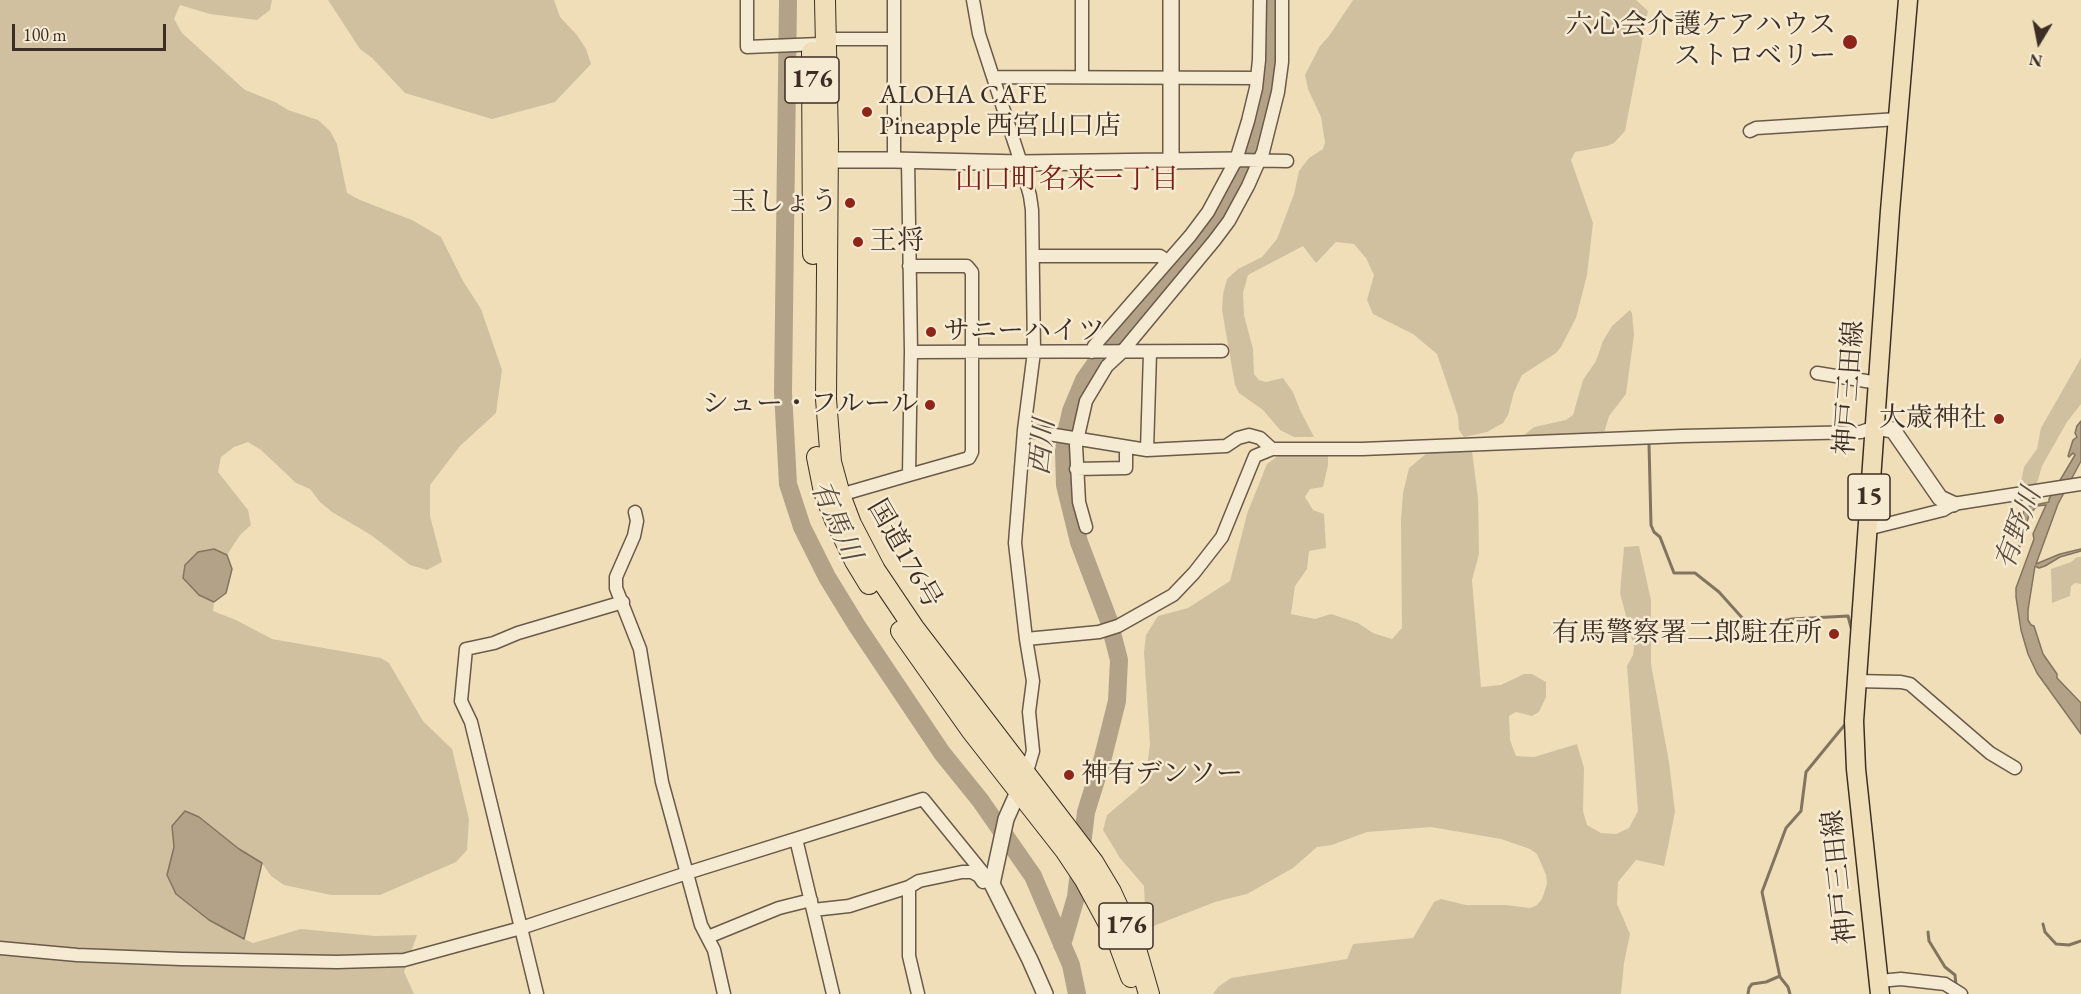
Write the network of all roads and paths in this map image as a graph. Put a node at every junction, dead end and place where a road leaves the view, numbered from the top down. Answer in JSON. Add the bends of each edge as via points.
{"nodes":[{"id":1,"x":747,"y":0,"type":"edge"},
{"id":2,"x":812,"y":0,"type":"edge"},
{"id":3,"x":825,"y":0,"type":"edge"},
{"id":4,"x":894,"y":0,"type":"edge"},
{"id":5,"x":974,"y":0,"type":"edge"},
{"id":6,"x":1082,"y":0,"type":"edge"},
{"id":7,"x":1171,"y":0,"type":"edge"},
{"id":8,"x":1260,"y":0,"type":"edge"},
{"id":9,"x":1282,"y":0,"type":"edge"},
{"id":10,"x":1908,"y":0,"type":"edge"},
{"id":11,"x":894,"y":39,"type":"junction"},
{"id":12,"x":816,"y":43,"type":"junction"},
{"id":13,"x":993,"y":77,"type":"junction"},
{"id":14,"x":1082,"y":77,"type":"junction"},
{"id":15,"x":1171,"y":77,"type":"junction"},
{"id":16,"x":1257,"y":78,"type":"junction"},
{"id":17,"x":1898,"y":119,"type":"junction"},
{"id":18,"x":1750,"y":131,"type":"dead end"},
{"id":19,"x":820,"y":160,"type":"junction"},
{"id":20,"x":901,"y":160,"type":"junction"},
{"id":21,"x":1236,"y":160,"type":"junction"},
{"id":22,"x":1260,"y":160,"type":"junction"},
{"id":23,"x":1287,"y":161,"type":"dead end"},
{"id":24,"x":1171,"y":162,"type":"junction"},
{"id":25,"x":1021,"y":163,"type":"junction"},
{"id":26,"x":1033,"y":256,"type":"junction"},
{"id":27,"x":1167,"y":261,"type":"junction"},
{"id":28,"x":909,"y":266,"type":"junction"},
{"id":29,"x":1222,"y":351,"type":"dead end"},
{"id":30,"x":910,"y":352,"type":"junction"},
{"id":31,"x":971,"y":352,"type":"junction"},
{"id":32,"x":1035,"y":352,"type":"junction"},
{"id":33,"x":1092,"y":352,"type":"junction"},
{"id":34,"x":1121,"y":353,"type":"junction"},
{"id":35,"x":1150,"y":353,"type":"junction"},
{"id":36,"x":1817,"y":373,"type":"dead end"},
{"id":37,"x":1878,"y":383,"type":"junction"},
{"id":38,"x":1875,"y":427,"type":"junction"},
{"id":39,"x":1024,"y":430,"type":"junction"},
{"id":40,"x":1077,"y":439,"type":"junction"},
{"id":41,"x":1126,"y":448,"type":"junction"},
{"id":42,"x":1272,"y":448,"type":"junction"},
{"id":43,"x":1147,"y":450,"type":"junction"},
{"id":44,"x":1076,"y":469,"type":"junction"},
{"id":45,"x":909,"y":475,"type":"junction"},
{"id":46,"x":2076,"y":485,"type":"edge"},
{"id":47,"x":840,"y":495,"type":"junction"},
{"id":48,"x":1953,"y":504,"type":"junction"},
{"id":49,"x":635,"y":512,"type":"dead end"},
{"id":50,"x":1086,"y":527,"type":"dead end"},
{"id":51,"x":1867,"y":529,"type":"junction"},
{"id":52,"x":623,"y":602,"type":"junction"},
{"id":53,"x":1026,"y":639,"type":"junction"},
{"id":54,"x":1856,"y":681,"type":"junction"},
{"id":55,"x":2015,"y":768,"type":"dead end"},
{"id":56,"x":1022,"y":784,"type":"junction"},
{"id":57,"x":796,"y":839,"type":"junction"},
{"id":58,"x":687,"y":873,"type":"junction"},
{"id":59,"x":994,"y":883,"type":"junction"},
{"id":60,"x":909,"y":887,"type":"junction"},
{"id":61,"x":812,"y":905,"type":"junction"},
{"id":62,"x":521,"y":928,"type":"junction"},
{"id":63,"x":708,"y":937,"type":"junction"},
{"id":64,"x":0,"y":948,"type":"edge"},
{"id":65,"x":1879,"y":988,"type":"edge"},
{"id":66,"x":1043,"y":993,"type":"edge"},
{"id":67,"x":537,"y":994,"type":"edge"},
{"id":68,"x":724,"y":994,"type":"edge"},
{"id":69,"x":833,"y":994,"type":"edge"},
{"id":70,"x":918,"y":994,"type":"edge"},
{"id":71,"x":1136,"y":994,"type":"edge"},
{"id":72,"x":1149,"y":994,"type":"edge"},
{"id":73,"x":1961,"y":994,"type":"edge"}],
"edges":[{"from":1,"to":12,"type":"street","via":[[747,47]]},
{"from":2,"to":12,"type":"highway","name":"国道176号","number":"176"},
{"from":3,"to":12,"type":"highway","name":"国道176号","number":"176"},
{"from":4,"to":11,"type":"street"},
{"from":5,"to":13,"type":"street","via":[[979,34]]},
{"from":6,"to":14,"type":"street"},
{"from":7,"to":15,"type":"street"},
{"from":8,"to":16,"type":"street"},
{"from":9,"to":22,"type":"street","via":[[1278,92]]},
{"from":10,"to":17,"type":"main road","name":"神戸三田線","number":"15"},
{"from":11,"to":12,"type":"street"},
{"from":11,"to":20,"type":"street"},
{"from":12,"to":19,"type":"highway","name":"国道176号","number":"176"},
{"from":13,"to":14,"type":"street"},
{"from":13,"to":25,"type":"street"},
{"from":14,"to":15,"type":"street"},
{"from":15,"to":16,"type":"street"},
{"from":15,"to":24,"type":"street"},
{"from":16,"to":21,"type":"street"},
{"from":17,"to":18,"type":"street"},
{"from":17,"to":37,"type":"main road","name":"神戸三田線","number":"15"},
{"from":19,"to":20,"type":"street"},
{"from":19,"to":47,"type":"highway","name":"国道176号","number":"176","via":[[826,399],[831,462]]},
{"from":19,"to":56,"type":"highway","name":"国道176号","number":"176","via":[[814,413],[824,492],[855,561],[882,604],[971,730]]},
{"from":20,"to":25,"type":"street"},
{"from":20,"to":28,"type":"street"},
{"from":21,"to":22,"type":"street"},
{"from":21,"to":24,"type":"street"},
{"from":21,"to":27,"type":"street","via":[[1208,212]]},
{"from":22,"to":23,"type":"street"},
{"from":22,"to":34,"type":"street","via":[[1220,234]]},
{"from":24,"to":25,"type":"street"},
{"from":25,"to":26,"type":"street","via":[[1032,210]]},
{"from":26,"to":27,"type":"street","via":[[1160,256]]},
{"from":26,"to":32,"type":"street"},
{"from":27,"to":33,"type":"street"},
{"from":28,"to":30,"type":"street"},
{"from":28,"to":31,"type":"street","via":[[967,266],[972,272]]},
{"from":29,"to":35,"type":"street"},
{"from":30,"to":31,"type":"street"},
{"from":30,"to":45,"type":"street"},
{"from":31,"to":32,"type":"street"},
{"from":31,"to":45,"type":"street","via":[[969,458]]},
{"from":32,"to":33,"type":"street"},
{"from":32,"to":39,"type":"street"},
{"from":33,"to":34,"type":"street"},
{"from":34,"to":35,"type":"street"},
{"from":34,"to":40,"type":"street","via":[[1107,366],[1086,401]]},
{"from":35,"to":43,"type":"street"},
{"from":36,"to":37,"type":"street"},
{"from":37,"to":38,"type":"main road","name":"神戸三田線","number":"15"},
{"from":38,"to":42,"type":"street","via":[[1861,432],[1362,449]]},
{"from":38,"to":48,"type":"street","via":[[1893,430],[1940,498]]},
{"from":38,"to":51,"type":"main road","name":"神戸三田線","number":"15"},
{"from":39,"to":40,"type":"street"},
{"from":39,"to":53,"type":"street","via":[[1015,543]]},
{"from":40,"to":41,"type":"street"},
{"from":40,"to":44,"type":"street"},
{"from":41,"to":43,"type":"street"},
{"from":41,"to":44,"type":"street","via":[[1126,468]]},
{"from":42,"to":43,"type":"street","via":[[1249,435],[1226,446]]},
{"from":42,"to":53,"type":"street","via":[[1255,456],[1222,537],[1173,595],[1118,626],[1099,632]]},
{"from":44,"to":50,"type":"street"},
{"from":45,"to":47,"type":"street"},
{"from":46,"to":48,"type":"street"},
{"from":47,"to":56,"type":"highway","name":"国道176号","number":"176","via":[[875,570]]},
{"from":48,"to":51,"type":"street"},
{"from":49,"to":52,"type":"street","via":[[634,536],[616,577]]},
{"from":51,"to":54,"type":"main road","name":"神戸三田線","number":"15"},
{"from":52,"to":58,"type":"street","via":[[640,648],[662,782]]},
{"from":52,"to":62,"type":"street","via":[[466,649],[461,701],[471,722]]},
{"from":53,"to":56,"type":"street","via":[[1033,681],[1029,712],[1033,752]]},
{"from":54,"to":55,"type":"street","via":[[1910,684],[1990,753]]},
{"from":54,"to":65,"type":"main road","name":"神戸三田線","number":"15","via":[[1856,769]]},
{"from":56,"to":59,"type":"street","via":[[1006,819]]},
{"from":56,"to":71,"type":"highway","name":"国道176号","number":"176","via":[[1100,905],[1117,939]]},
{"from":56,"to":72,"type":"highway","name":"国道176号","number":"176","via":[[1069,828],[1093,862],[1134,942]]},
{"from":57,"to":58,"type":"street"},
{"from":57,"to":59,"type":"street","via":[[923,799]]},
{"from":57,"to":61,"type":"street"},
{"from":58,"to":62,"type":"street"},
{"from":58,"to":63,"type":"street"},
{"from":59,"to":60,"type":"street","via":[[986,888],[979,876],[962,872]]},
{"from":59,"to":66,"type":"street"},
{"from":60,"to":61,"type":"street","via":[[849,906]]},
{"from":60,"to":70,"type":"street","via":[[909,956]]},
{"from":61,"to":63,"type":"street","via":[[779,908]]},
{"from":61,"to":69,"type":"street"},
{"from":62,"to":64,"type":"street","via":[[393,961],[181,959]]},
{"from":62,"to":67,"type":"street"},
{"from":63,"to":68,"type":"street"},
{"from":65,"to":73,"type":"street","via":[[1900,979],[1945,984]]}]}
